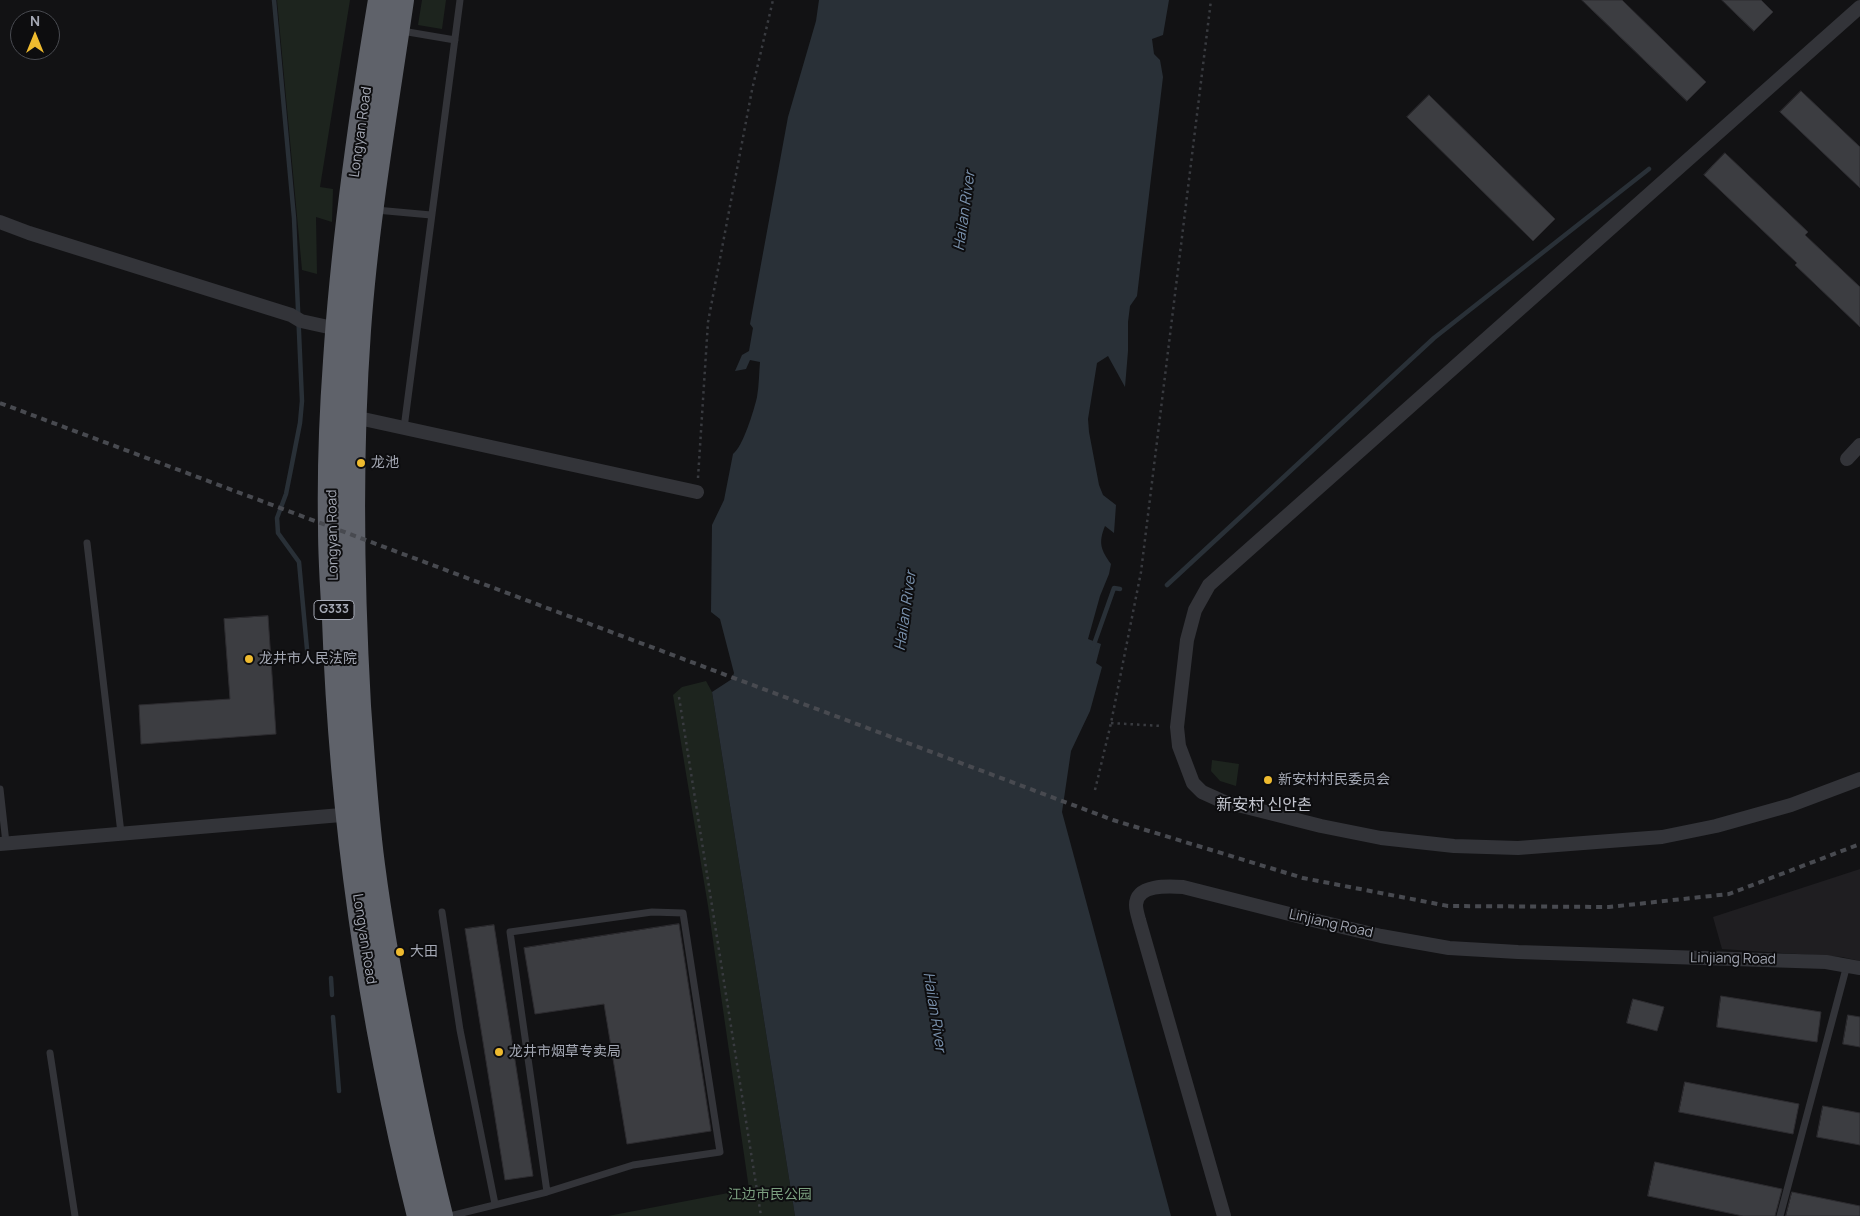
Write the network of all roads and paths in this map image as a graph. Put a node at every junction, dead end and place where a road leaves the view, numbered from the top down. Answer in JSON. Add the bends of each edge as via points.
{"nodes":[{"id":1,"x":381,"y":0,"type":"edge"},
{"id":2,"x":401,"y":0,"type":"edge"},
{"id":3,"x":460,"y":0,"type":"edge"},
{"id":4,"x":773,"y":0,"type":"edge"},
{"id":5,"x":1211,"y":0,"type":"edge"},
{"id":6,"x":1860,"y":8,"type":"edge"},
{"id":7,"x":397,"y":30,"type":"junction"},
{"id":8,"x":455,"y":40,"type":"junction"},
{"id":9,"x":371,"y":209,"type":"junction"},
{"id":10,"x":431,"y":215,"type":"junction"},
{"id":11,"x":0,"y":222,"type":"edge"},
{"id":12,"x":348,"y":330,"type":"junction"},
{"id":13,"x":354,"y":417,"type":"junction"},
{"id":14,"x":404,"y":428,"type":"junction"},
{"id":15,"x":1860,"y":445,"type":"edge"},
{"id":16,"x":1847,"y":459,"type":"dead end"},
{"id":17,"x":697,"y":492,"type":"joint"},
{"id":18,"x":87,"y":542,"type":"dead end"},
{"id":19,"x":679,"y":697,"type":"dead end"},
{"id":20,"x":1111,"y":723,"type":"junction"},
{"id":21,"x":1177,"y":727,"type":"junction"},
{"id":22,"x":1860,"y":779,"type":"edge"},
{"id":23,"x":0,"y":789,"type":"edge"},
{"id":24,"x":1095,"y":790,"type":"dead end"},
{"id":25,"x":357,"y":813,"type":"junction"},
{"id":26,"x":121,"y":833,"type":"junction"},
{"id":27,"x":3,"y":843,"type":"edge"},
{"id":28,"x":442,"y":912,"type":"dead end"},
{"id":29,"x":1854,"y":966,"type":"edge"},
{"id":30,"x":50,"y":1054,"type":"dead end"},
{"id":31,"x":547,"y":1192,"type":"junction"},
{"id":32,"x":495,"y":1204,"type":"junction"},
{"id":33,"x":75,"y":1216,"type":"edge"},
{"id":34,"x":420,"y":1216,"type":"edge"},
{"id":35,"x":440,"y":1216,"type":"edge"},
{"id":36,"x":450,"y":1216,"type":"edge"},
{"id":37,"x":760,"y":1216,"type":"edge"},
{"id":38,"x":1224,"y":1216,"type":"edge"},
{"id":39,"x":1780,"y":1216,"type":"edge"}],
"edges":[{"from":1,"to":12,"type":"highway","name":"Longyan Road","number":"G333","via":[[353,182]]},
{"from":2,"to":7,"type":"highway","name":"Longyan Road","number":"G333"},
{"from":3,"to":8,"type":"lane"},
{"from":4,"to":17,"type":"path","via":[[752,90],[708,322]]},
{"from":5,"to":20,"type":"path","via":[[1141,572]]},
{"from":6,"to":21,"type":"street","via":[[1209,585],[1195,610],[1187,640]]},
{"from":7,"to":8,"type":"lane"},
{"from":7,"to":9,"type":"highway","name":"Longyan Road","number":"G333"},
{"from":8,"to":10,"type":"lane"},
{"from":9,"to":10,"type":"lane"},
{"from":9,"to":12,"type":"highway","name":"Longyan Road","number":"G333"},
{"from":10,"to":14,"type":"lane"},
{"from":11,"to":12,"type":"street","via":[[296,318]]},
{"from":12,"to":13,"type":"highway","name":"Longyan Road","number":"G333"},
{"from":12,"to":25,"type":"highway","name":"Longyan Road","number":"G333","via":[[331,526],[336,664]]},
{"from":13,"to":14,"type":"street"},
{"from":13,"to":25,"type":"highway","name":"Longyan Road","number":"G333","via":[[352,534]]},
{"from":14,"to":17,"type":"street"},
{"from":15,"to":16,"type":"street"},
{"from":18,"to":26,"type":"lane"},
{"from":19,"to":37,"type":"path"},
{"from":20,"to":21,"type":"path"},
{"from":20,"to":24,"type":"path"},
{"from":21,"to":22,"type":"street","via":[[1179,746],[1193,783],[1202,792],[1347,832],[1454,846],[1518,848],[1662,837],[1791,805]]},
{"from":23,"to":27,"type":"lane"},
{"from":25,"to":26,"type":"street"},
{"from":25,"to":34,"type":"highway","name":"Longyan Road","number":"G333","via":[[357,892],[385,1066]]},
{"from":25,"to":35,"type":"highway","name":"Longyan Road","number":"G333","via":[[371,863],[386,963]]},
{"from":26,"to":27,"type":"street"},
{"from":28,"to":32,"type":"lane","via":[[460,1030]]},
{"from":29,"to":38,"type":"street","name":"Linjiang Road","via":[[1783,960],[1449,948],[1317,922],[1183,887],[1162,886],[1144,892],[1137,898],[1139,920]]},
{"from":29,"to":39,"type":"lane"},
{"from":30,"to":33,"type":"lane"},
{"from":31,"to":31,"type":"lane","via":[[633,1165],[720,1152],[683,913],[652,912],[510,932]]},
{"from":31,"to":32,"type":"lane"},
{"from":32,"to":36,"type":"lane"}]}
